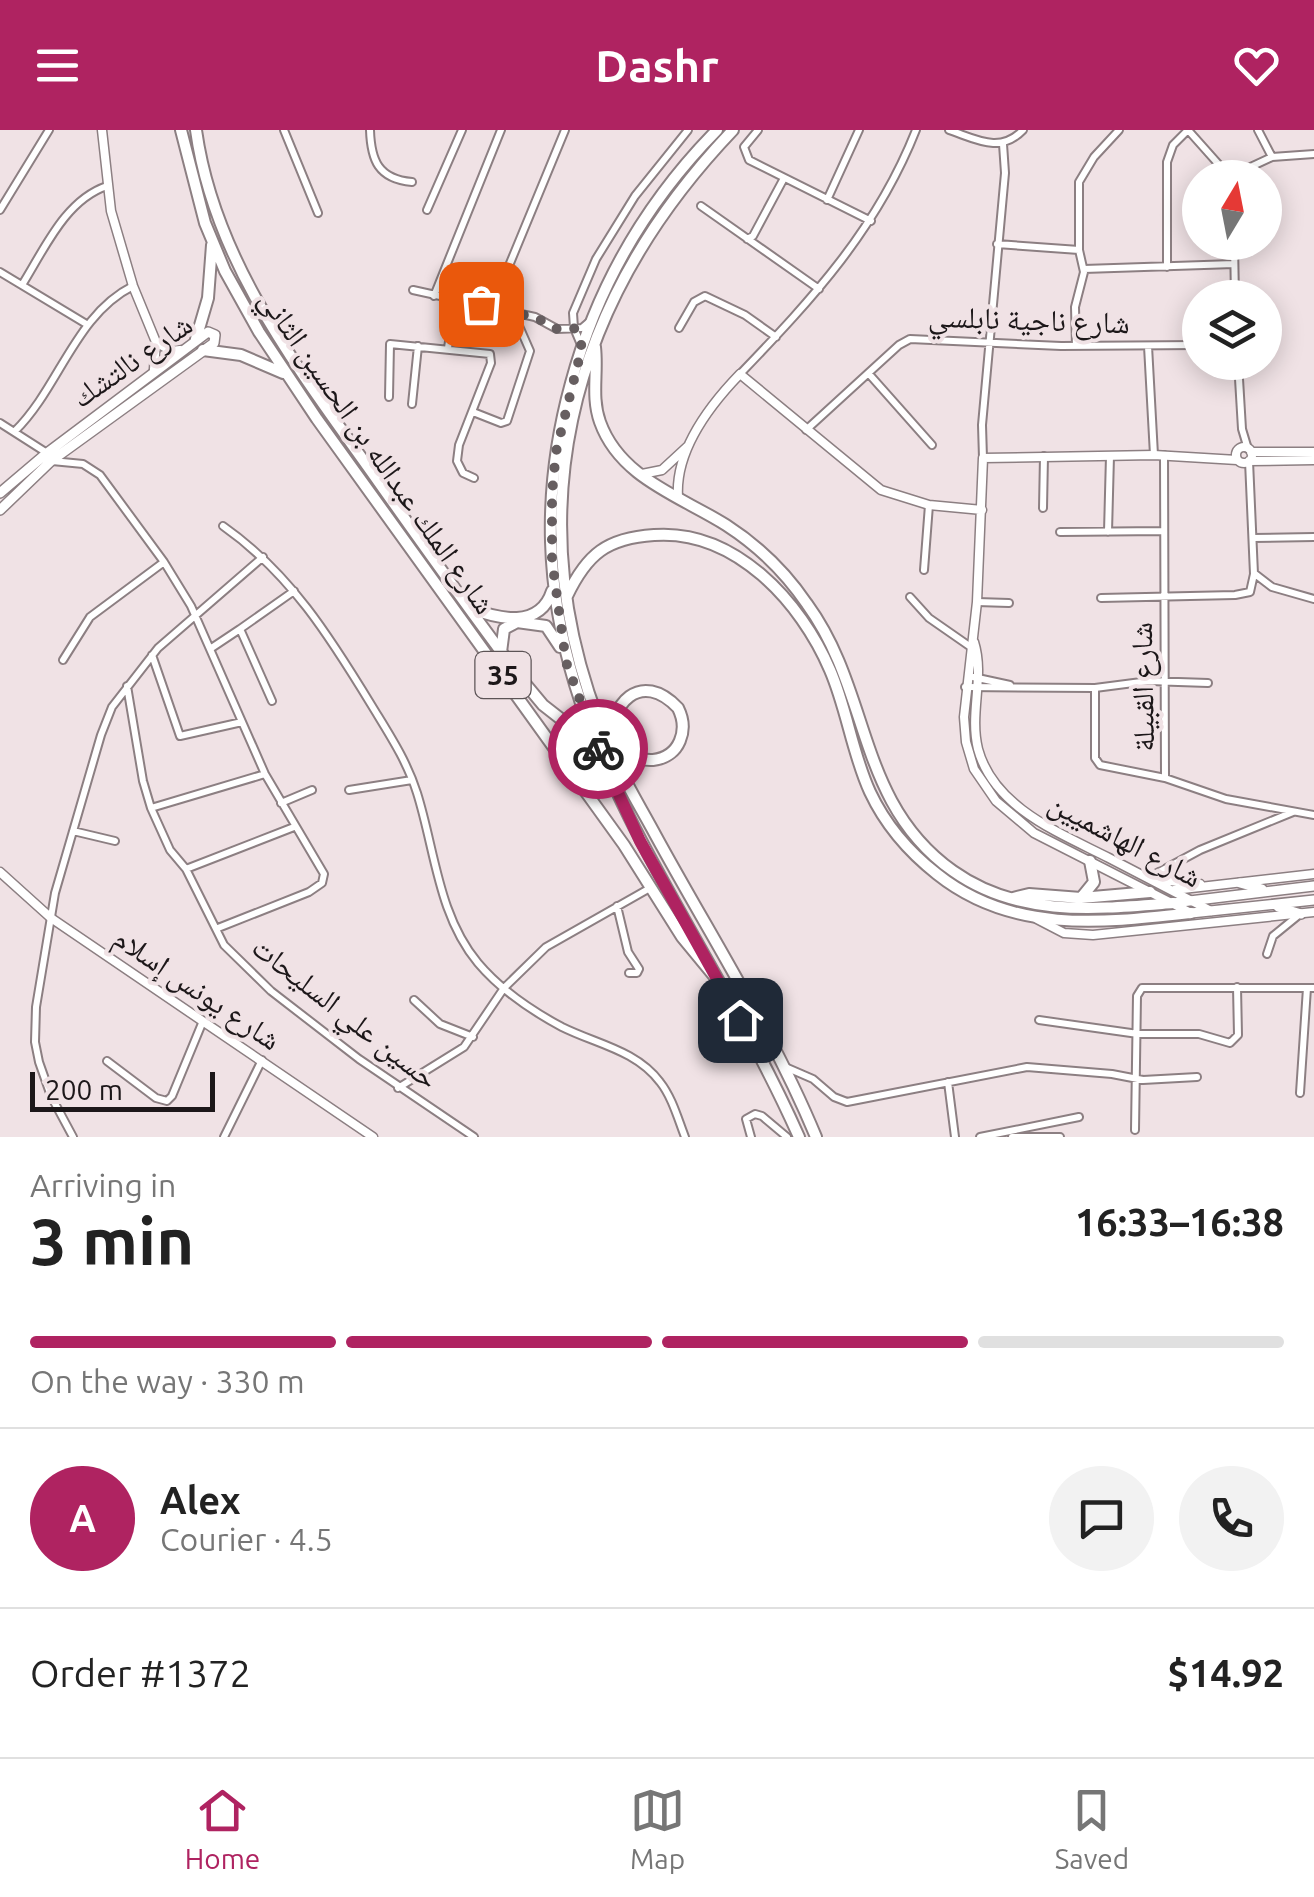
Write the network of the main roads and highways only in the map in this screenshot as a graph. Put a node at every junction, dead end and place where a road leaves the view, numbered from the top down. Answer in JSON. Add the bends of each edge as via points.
{"nodes":[{"id":1,"x":181,"y":130,"type":"edge"},
{"id":2,"x":196,"y":130,"type":"edge"},
{"id":3,"x":717,"y":130,"type":"edge"},
{"id":4,"x":733,"y":130,"type":"edge"},
{"id":5,"x":212,"y":240,"type":"junction"},
{"id":6,"x":196,"y":339,"type":"junction"},
{"id":7,"x":594,"y":343,"type":"junction"},
{"id":8,"x":204,"y":350,"type":"junction"},
{"id":9,"x":286,"y":374,"type":"junction"},
{"id":10,"x":49,"y":457,"type":"junction"},
{"id":11,"x":0,"y":494,"type":"edge"},
{"id":12,"x":0,"y":510,"type":"edge"},
{"id":13,"x":554,"y":586,"type":"junction"},
{"id":14,"x":566,"y":596,"type":"junction"},
{"id":15,"x":470,"y":608,"type":"junction"},
{"id":16,"x":501,"y":652,"type":"junction"},
{"id":17,"x":566,"y":662,"type":"junction"},
{"id":18,"x":575,"y":730,"type":"tunnel mouth"},
{"id":19,"x":616,"y":752,"type":"junction"},
{"id":20,"x":888,"y":796,"type":"junction"},
{"id":21,"x":873,"y":798,"type":"junction"},
{"id":22,"x":1090,"y":862,"type":"road end"},
{"id":23,"x":1150,"y":883,"type":"road end"},
{"id":24,"x":1240,"y":883,"type":"road end"},
{"id":25,"x":1314,"y":886,"type":"edge"},
{"id":26,"x":1270,"y":891,"type":"junction"},
{"id":27,"x":1172,"y":897,"type":"joint"},
{"id":28,"x":1012,"y":898,"type":"junction"},
{"id":29,"x":1081,"y":898,"type":"junction"},
{"id":30,"x":1314,"y":900,"type":"edge"},
{"id":31,"x":1271,"y":904,"type":"junction"},
{"id":32,"x":1192,"y":907,"type":"junction"},
{"id":33,"x":1301,"y":914,"type":"road end"},
{"id":34,"x":715,"y":977,"type":"junction"},
{"id":35,"x":791,"y":1134,"type":"edge"},
{"id":36,"x":816,"y":1137,"type":"edge"}],
"edges":[{"from":1,"to":5,"type":"highway","name":"شارع الملك عبدالله بن الحسين الثاني","number":"35"},
{"from":2,"to":15,"type":"highway","name":"شارع الملك عبدالله بن الحسين الثاني","number":"35","via":[[204,178],[258,303]]},
{"from":3,"to":13,"type":"highway","via":[[639,228],[582,347],[555,461]]},
{"from":4,"to":7,"type":"highway","via":[[655,224],[620,281]]},
{"from":5,"to":6,"type":"highway","via":[[211,283]]},
{"from":5,"to":9,"type":"highway","name":"شارع الملك عبدالله بن الحسين الثاني","number":"35"},
{"from":6,"to":8,"type":"main road","name":"شارع نالتشك","via":[[215,335]]},
{"from":6,"to":10,"type":"main road","name":"شارع نالتشك"},
{"from":7,"to":14,"type":"highway","via":[[564,465]]},
{"from":7,"to":20,"type":"highway","via":[[594,389],[614,450],[639,474],[746,540],[804,600],[840,659]]},
{"from":8,"to":9,"type":"highway","via":[[241,355]]},
{"from":8,"to":10,"type":"main road","name":"شارع نالتشك"},
{"from":9,"to":34,"type":"highway","name":"شارع الملك عبدالله بن الحسين الثاني","number":"35"},
{"from":10,"to":11,"type":"main road","name":"شارع نالتشك"},
{"from":10,"to":12,"type":"main road","name":"شارع نالتشك"},
{"from":13,"to":15,"type":"highway","via":[[534,615],[505,618]]},
{"from":13,"to":17,"type":"highway"},
{"from":14,"to":19,"type":"highway","via":[[576,652]]},
{"from":14,"to":21,"type":"highway","via":[[590,557],[639,537],[693,538],[752,566],[788,602],[820,649]]},
{"from":15,"to":16,"type":"highway","name":"شارع الملك عبدالله بن الحسين الثاني","number":"35"},
{"from":16,"to":17,"type":"highway","via":[[505,627],[532,622],[550,629]]},
{"from":16,"to":18,"type":"highway","name":"شارع الملك عبدالله بن الحسين الثاني","number":"35","via":[[538,699]]},
{"from":17,"to":34,"type":"highway","number":"35","via":[[611,781]]},
{"from":19,"to":19,"type":"highway","via":[[612,721],[626,698],[656,693],[678,708],[684,730],[668,755],[645,760]]},
{"from":19,"to":36,"type":"highway"},
{"from":20,"to":21,"type":"highway"},
{"from":20,"to":28,"type":"highway","via":[[906,826],[944,864]]},
{"from":21,"to":32,"type":"highway","via":[[900,838],[939,876],[981,902],[1037,919],[1104,922]]},
{"from":22,"to":29,"type":"highway","via":[[1094,882]]},
{"from":23,"to":29,"type":"highway"},
{"from":24,"to":26,"type":"main road"},
{"from":25,"to":26,"type":"main road"},
{"from":26,"to":32,"type":"main road"},
{"from":27,"to":28,"type":"highway","via":[[1066,910]]},
{"from":27,"to":32,"type":"main road"},
{"from":28,"to":29,"type":"highway"},
{"from":30,"to":31,"type":"main road"},
{"from":31,"to":32,"type":"main road"},
{"from":31,"to":33,"type":"main road"},
{"from":34,"to":35,"type":"highway","number":"35","via":[[760,1056]]}]}
